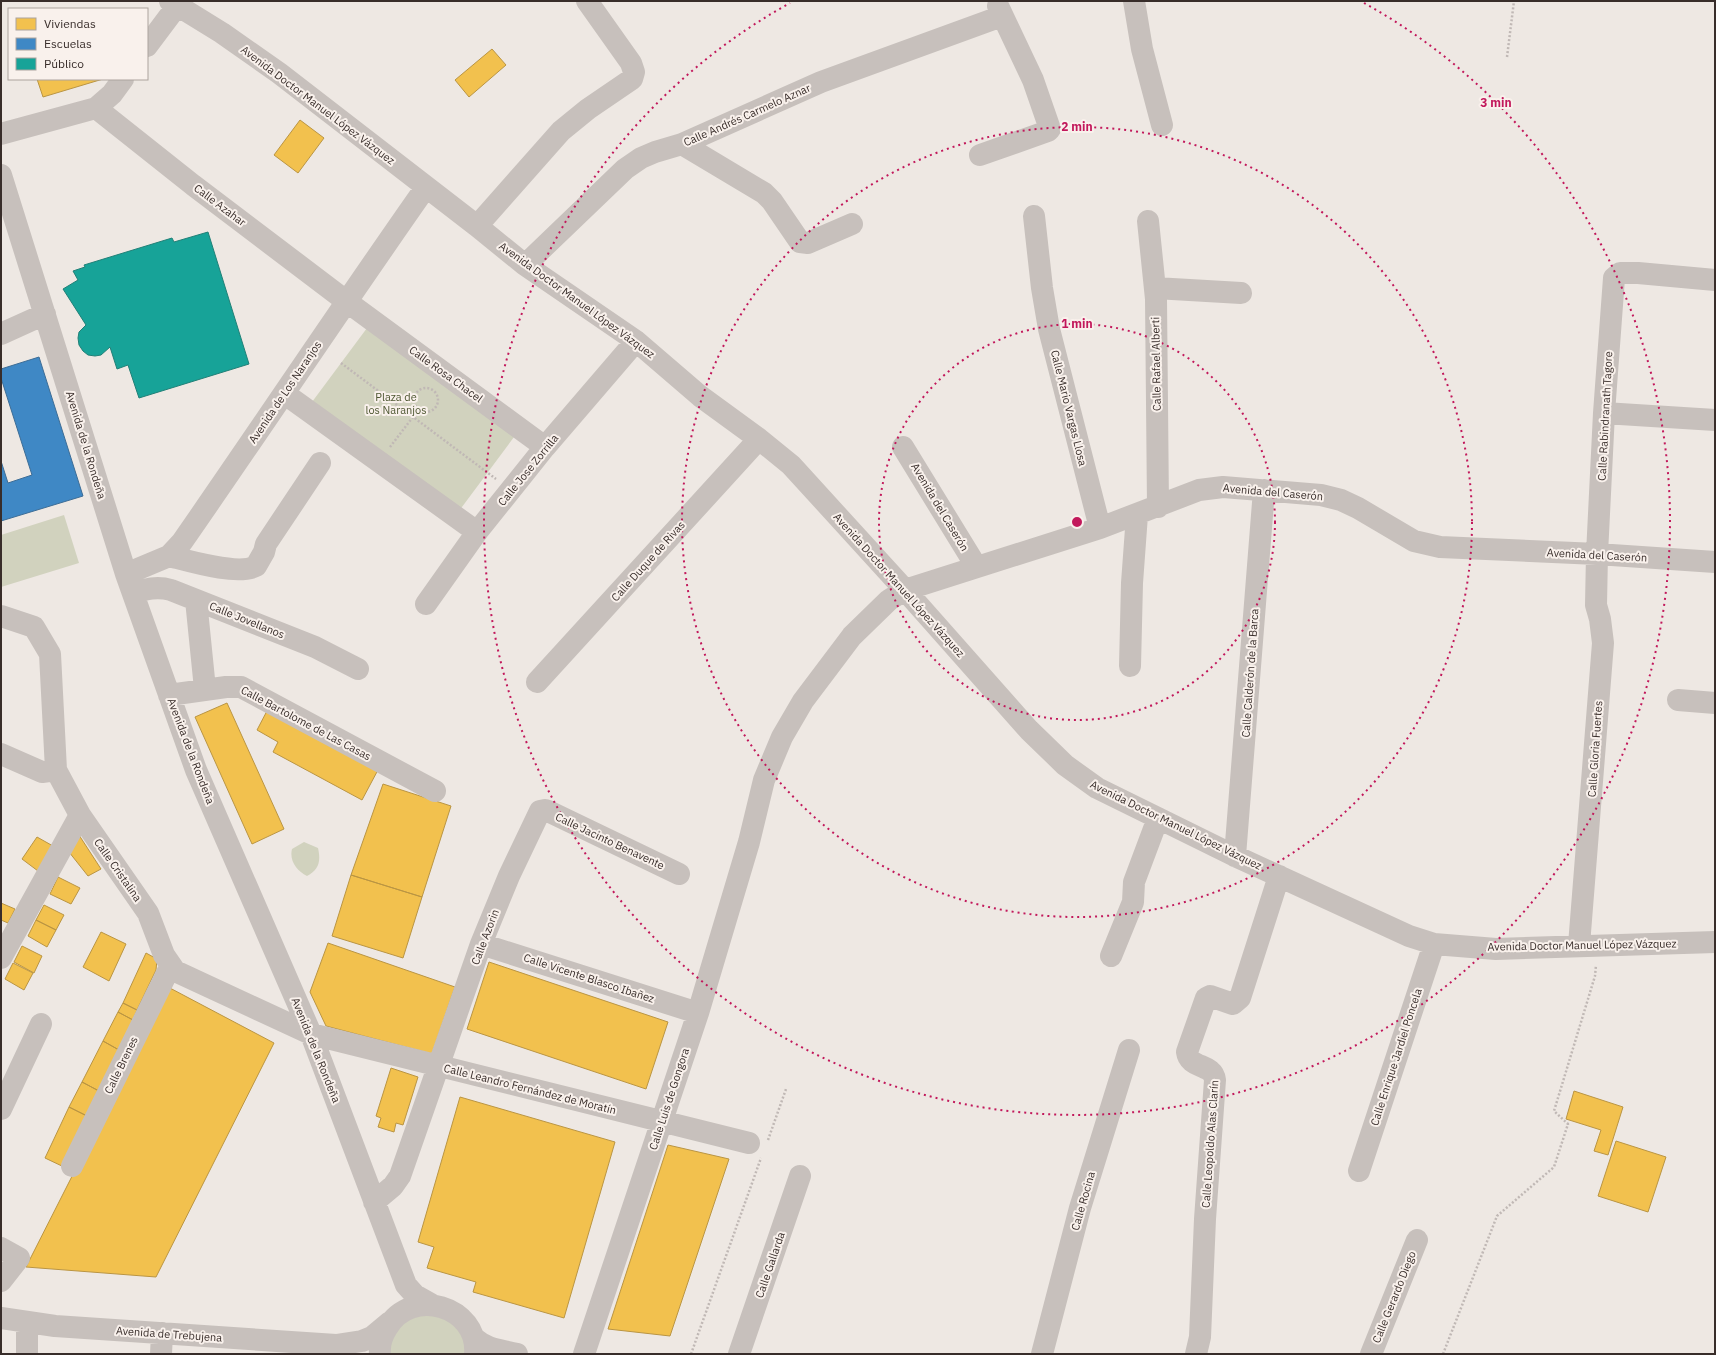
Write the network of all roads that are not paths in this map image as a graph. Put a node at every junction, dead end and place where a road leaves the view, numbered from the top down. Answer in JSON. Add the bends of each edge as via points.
{"nodes":[{"id":1,"x":587,"y":1,"type":"edge"},
{"id":2,"x":1134,"y":1,"type":"edge"},
{"id":3,"x":174,"y":3,"type":"edge"},
{"id":4,"x":148,"y":44,"type":"edge"},
{"id":5,"x":122,"y":80,"type":"edge"},
{"id":6,"x":96,"y":108,"type":"junction"},
{"id":7,"x":1162,"y":126,"type":"dead end"},
{"id":8,"x":1,"y":134,"type":"edge"},
{"id":9,"x":682,"y":144,"type":"junction"},
{"id":10,"x":980,"y":155,"type":"dead end"},
{"id":11,"x":1,"y":175,"type":"edge"},
{"id":12,"x":426,"y":188,"type":"junction"},
{"id":13,"x":1034,"y":216,"type":"dead end"},
{"id":14,"x":1148,"y":221,"type":"dead end"},
{"id":15,"x":852,"y":224,"type":"dead end"},
{"id":16,"x":477,"y":226,"type":"junction"},
{"id":17,"x":525,"y":264,"type":"junction"},
{"id":18,"x":1715,"y":280,"type":"edge"},
{"id":19,"x":1155,"y":288,"type":"junction"},
{"id":20,"x":1241,"y":293,"type":"dead end"},
{"id":21,"x":346,"y":301,"type":"junction"},
{"id":22,"x":45,"y":314,"type":"junction"},
{"id":23,"x":1,"y":334,"type":"edge"},
{"id":24,"x":636,"y":341,"type":"junction"},
{"id":25,"x":285,"y":394,"type":"junction"},
{"id":26,"x":1604,"y":414,"type":"junction"},
{"id":27,"x":1715,"y":420,"type":"edge"},
{"id":28,"x":759,"y":439,"type":"junction"},
{"id":29,"x":904,"y":447,"type":"dead end"},
{"id":30,"x":545,"y":448,"type":"junction"},
{"id":31,"x":320,"y":462,"type":"dead end"},
{"id":32,"x":1264,"y":490,"type":"junction"},
{"id":33,"x":1158,"y":507,"type":"junction"},
{"id":34,"x":1137,"y":515,"type":"junction"},
{"id":35,"x":1100,"y":528,"type":"junction"},
{"id":36,"x":476,"y":532,"type":"junction"},
{"id":37,"x":1597,"y":554,"type":"junction"},
{"id":38,"x":169,"y":556,"type":"junction"},
{"id":39,"x":1715,"y":562,"type":"edge"},
{"id":40,"x":976,"y":566,"type":"junction"},
{"id":41,"x":130,"y":584,"type":"junction"},
{"id":42,"x":905,"y":590,"type":"junction"},
{"id":43,"x":196,"y":600,"type":"junction"},
{"id":44,"x":426,"y":604,"type":"dead end"},
{"id":45,"x":1,"y":616,"type":"edge"},
{"id":46,"x":1130,"y":666,"type":"dead end"},
{"id":47,"x":358,"y":668,"type":"dead end"},
{"id":48,"x":537,"y":682,"type":"dead end"},
{"id":49,"x":205,"y":689,"type":"junction"},
{"id":50,"x":169,"y":695,"type":"junction"},
{"id":51,"x":1678,"y":700,"type":"dead end"},
{"id":52,"x":1715,"y":703,"type":"edge"},
{"id":53,"x":1,"y":754,"type":"edge"},
{"id":54,"x":56,"y":770,"type":"junction"},
{"id":55,"x":435,"y":791,"type":"dead end"},
{"id":56,"x":540,"y":811,"type":"joint"},
{"id":57,"x":80,"y":816,"type":"junction"},
{"id":58,"x":1158,"y":818,"type":"junction"},
{"id":59,"x":749,"y":842,"type":"joint"},
{"id":60,"x":1235,"y":856,"type":"junction"},
{"id":61,"x":679,"y":874,"type":"dead end"},
{"id":62,"x":1279,"y":876,"type":"junction"},
{"id":63,"x":8,"y":931,"type":"edge"},
{"id":64,"x":1715,"y":942,"type":"edge"},
{"id":65,"x":481,"y":944,"type":"junction"},
{"id":66,"x":1434,"y":944,"type":"junction"},
{"id":67,"x":1588,"y":945,"type":"junction"},
{"id":68,"x":1111,"y":956,"type":"dead end"},
{"id":69,"x":1,"y":958,"type":"edge"},
{"id":70,"x":170,"y":965,"type":"junction"},
{"id":71,"x":698,"y":1013,"type":"junction"},
{"id":72,"x":41,"y":1024,"type":"dead end"},
{"id":73,"x":311,"y":1034,"type":"junction"},
{"id":74,"x":1128,"y":1050,"type":"dead end"},
{"id":75,"x":439,"y":1066,"type":"junction"},
{"id":76,"x":1,"y":1109,"type":"edge"},
{"id":77,"x":661,"y":1121,"type":"junction"},
{"id":78,"x":760,"y":1146,"type":"road end"},
{"id":79,"x":72,"y":1166,"type":"dead end"},
{"id":80,"x":1359,"y":1171,"type":"dead end"},
{"id":81,"x":800,"y":1176,"type":"dead end"},
{"id":82,"x":374,"y":1202,"type":"junction"},
{"id":83,"x":1417,"y":1240,"type":"dead end"},
{"id":84,"x":1,"y":1248,"type":"edge"},
{"id":85,"x":1,"y":1280,"type":"edge"},
{"id":86,"x":431,"y":1304,"type":"junction"},
{"id":87,"x":1,"y":1318,"type":"edge"},
{"id":88,"x":27,"y":1322,"type":"junction"},
{"id":89,"x":390,"y":1322,"type":"junction"},
{"id":90,"x":162,"y":1344,"type":"edge"},
{"id":91,"x":336,"y":1345,"type":"junction"},
{"id":92,"x":475,"y":1346,"type":"edge"},
{"id":93,"x":27,"y":1354,"type":"edge"},
{"id":94,"x":357,"y":1354,"type":"edge"},
{"id":95,"x":380,"y":1354,"type":"edge"},
{"id":96,"x":517,"y":1354,"type":"edge"},
{"id":97,"x":584,"y":1354,"type":"edge"},
{"id":98,"x":739,"y":1354,"type":"edge"},
{"id":99,"x":1042,"y":1354,"type":"edge"},
{"id":100,"x":1196,"y":1354,"type":"edge"},
{"id":101,"x":1371,"y":1354,"type":"edge"}],
"edges":[{"from":1,"to":16,"type":"street","via":[[630,63],[634,72],[632,79],[588,109],[562,131]]},
{"from":2,"to":7,"type":"street","via":[[1142,49]]},
{"from":3,"to":4,"type":"street"},
{"from":3,"to":12,"type":"street","name":"Avenida Doctor Manuel López Vázquez","via":[[279,73]]},
{"from":5,"to":6,"type":"street","via":[[112,94]]},
{"from":6,"to":8,"type":"street"},
{"from":6,"to":21,"type":"street","name":"Calle Azahar"},
{"from":9,"to":10,"type":"street","name":"Calle Andrés Carmelo Aznar","via":[[821,82],[1000,11],[1032,80],[1050,128],[1048,131]]},
{"from":9,"to":15,"type":"street","via":[[764,193],[800,242],[808,243]]},
{"from":9,"to":17,"type":"street","name":"Calle Andrés Carmelo Aznar","via":[[650,154],[625,169]]},
{"from":11,"to":22,"type":"street","name":"Avenida de la Rondeña"},
{"from":12,"to":16,"type":"street","name":"Avenida Doctor Manuel López Vázquez"},
{"from":12,"to":21,"type":"street","name":"Avenida de Los Naranjos"},
{"from":13,"to":35,"type":"street","name":"Calle Mario Vargas Llosa","via":[[1049,329]]},
{"from":14,"to":19,"type":"street","name":"Calle Rafael Alberti"},
{"from":16,"to":17,"type":"street","name":"Avenida Doctor Manuel López Vázquez"},
{"from":17,"to":24,"type":"street","name":"Avenida Doctor Manuel López Vázquez"},
{"from":18,"to":26,"type":"street","name":"Calle Rabindranath Tagore","via":[[1638,273],[1620,273],[1614,278]]},
{"from":19,"to":20,"type":"street"},
{"from":19,"to":33,"type":"street","name":"Calle Rafael Alberti"},
{"from":21,"to":25,"type":"street","name":"Avenida de Los Naranjos"},
{"from":21,"to":30,"type":"street","name":"Calle Rosa Chacel"},
{"from":22,"to":23,"type":"street"},
{"from":22,"to":41,"type":"street","name":"Avenida de la Rondeña"},
{"from":24,"to":28,"type":"street","name":"Avenida Doctor Manuel López Vázquez","via":[[700,396]]},
{"from":24,"to":30,"type":"street","name":"Calle Jose Zorrilla"},
{"from":25,"to":36,"type":"street"},
{"from":25,"to":38,"type":"street","name":"Avenida de Los Naranjos","via":[[182,542]]},
{"from":26,"to":27,"type":"street"},
{"from":26,"to":37,"type":"street","name":"Calle Rabindranath Tagore"},
{"from":28,"to":42,"type":"street","name":"Avenida Doctor Manuel López Vázquez","via":[[791,465]]},
{"from":28,"to":48,"type":"street","name":"Calle Duque de Rivas"},
{"from":29,"to":40,"type":"street","name":"Avenida del Caserón"},
{"from":30,"to":36,"type":"street","name":"Calle Jose Zorrilla"},
{"from":31,"to":38,"type":"street","via":[[266,544],[256,566],[242,571]]},
{"from":32,"to":33,"type":"street","name":"Avenida del Caserón","via":[[1223,487],[1199,490]]},
{"from":32,"to":37,"type":"street","name":"Avenida del Caserón","via":[[1321,495],[1340,500],[1414,541],[1440,547]]},
{"from":32,"to":60,"type":"street","name":"Calle Calderón de la Barca"},
{"from":33,"to":34,"type":"street","name":"Avenida del Caserón"},
{"from":34,"to":35,"type":"street","name":"Avenida del Caserón"},
{"from":34,"to":46,"type":"street"},
{"from":35,"to":40,"type":"street","name":"Avenida del Caserón"},
{"from":36,"to":44,"type":"street","name":"Calle Jose Zorrilla"},
{"from":37,"to":39,"type":"street","name":"Avenida del Caserón"},
{"from":37,"to":67,"type":"street","name":"Calle Gloria Fuertes","via":[[1596,605],[1603,643]]},
{"from":38,"to":41,"type":"street","name":"Avenida de Los Naranjos"},
{"from":40,"to":42,"type":"street","name":"Avenida del Caserón"},
{"from":41,"to":43,"type":"street","name":"Calle Jovellanos","via":[[163,588]]},
{"from":41,"to":50,"type":"street","name":"Avenida de la Rondeña"},
{"from":42,"to":58,"type":"street","name":"Avenida Doctor Manuel López Vázquez","via":[[1029,730],[1065,765],[1096,788]]},
{"from":42,"to":59,"type":"street","name":"Avenida del Caserón","via":[[889,600],[852,636],[803,701],[782,737],[764,780]]},
{"from":43,"to":47,"type":"street","name":"Calle Jovellanos","via":[[316,647]]},
{"from":43,"to":49,"type":"street"},
{"from":45,"to":54,"type":"street","name":"Calle Cristalina","via":[[34,627],[50,654]]},
{"from":49,"to":50,"type":"street","name":"Calle Bartolome de Las Casas"},
{"from":49,"to":55,"type":"street","name":"Calle Bartolome de Las Casas","via":[[241,687]]},
{"from":50,"to":73,"type":"street","name":"Avenida de la Rondeña","via":[[196,770]]},
{"from":51,"to":52,"type":"street"},
{"from":53,"to":54,"type":"street","via":[[42,772]]},
{"from":54,"to":57,"type":"street","name":"Calle Cristalina"},
{"from":56,"to":61,"type":"street","name":"Calle Jacinto Benavente","via":[[548,811]]},
{"from":56,"to":65,"type":"street","name":"Calle Azorin"},
{"from":57,"to":63,"type":"street"},
{"from":57,"to":70,"type":"street","name":"Calle Cristalina","via":[[148,913]]},
{"from":58,"to":60,"type":"street","name":"Avenida Doctor Manuel López Vázquez"},
{"from":58,"to":68,"type":"street","via":[[1134,882],[1133,902]]},
{"from":59,"to":71,"type":"street","name":"Calle Luis de Gongora"},
{"from":60,"to":62,"type":"street","name":"Avenida Doctor Manuel López Vázquez"},
{"from":62,"to":66,"type":"street","name":"Avenida Doctor Manuel López Vázquez","via":[[1409,936]]},
{"from":62,"to":100,"type":"street","name":"Calle Leopoldo Alas Clarín","via":[[1240,998],[1233,1004],[1210,996],[1206,998],[1187,1052],[1190,1061],[1211,1070],[1215,1080],[1200,1337]]},
{"from":63,"to":69,"type":"street"},
{"from":64,"to":67,"type":"street","name":"Avenida Doctor Manuel López Vázquez"},
{"from":65,"to":71,"type":"street","name":"Calle Vicente Blasco Ibañez"},
{"from":65,"to":75,"type":"street","name":"Calle Azorin"},
{"from":66,"to":67,"type":"street","name":"Avenida Doctor Manuel López Vázquez","via":[[1496,948]]},
{"from":66,"to":80,"type":"street","name":"Calle Enrique Jardiel Poncela"},
{"from":70,"to":73,"type":"street","name":"Calle Cristalina","via":[[174,971]]},
{"from":70,"to":79,"type":"street","name":"Calle Brenes"},
{"from":71,"to":77,"type":"street","name":"Calle Luis de Gongora"},
{"from":72,"to":76,"type":"street"},
{"from":73,"to":75,"type":"street","name":"Calle Leandro Fernández de Moratín"},
{"from":73,"to":82,"type":"street","name":"Avenida de la Rondeña"},
{"from":74,"to":99,"type":"street","name":"Calle Rocina","via":[[1080,1208]]},
{"from":75,"to":77,"type":"street","name":"Calle Leandro Fernández de Moratín"},
{"from":75,"to":82,"type":"street","name":"Calle Azorin","via":[[400,1176],[393,1186]]},
{"from":77,"to":78,"type":"street","name":"Calle Leandro Fernández de Moratín"},
{"from":77,"to":97,"type":"street","name":"Calle Luis de Gongora"},
{"from":81,"to":98,"type":"street","name":"Calle Gallarda"},
{"from":82,"to":86,"type":"street","name":"Avenida de la Rondeña","via":[[406,1285],[415,1295]]},
{"from":83,"to":101,"type":"street","name":"Calle Gerardo Diego"},
{"from":84,"to":85,"type":"street","via":[[18,1258]]},
{"from":86,"to":89,"type":"street","name":"Avenida de Trebujena","via":[[415,1306],[401,1312]]},
{"from":86,"to":92,"type":"street","name":"Avenida de la Rondeña","via":[[458,1315],[468,1325]]},
{"from":87,"to":88,"type":"street","name":"Avenida de Trebujena"},
{"from":88,"to":90,"type":"street","name":"Avenida de Trebujena"},
{"from":88,"to":93,"type":"street"},
{"from":89,"to":91,"type":"street","name":"Avenida de Trebujena","via":[[372,1337]]},
{"from":89,"to":95,"type":"street","via":[[382,1336]]},
{"from":90,"to":91,"type":"street","name":"Avenida de Trebujena"},
{"from":91,"to":94,"type":"street","name":"Avenida de Trebujena"},
{"from":92,"to":96,"type":"street","via":[[483,1345],[494,1350]]}]}
